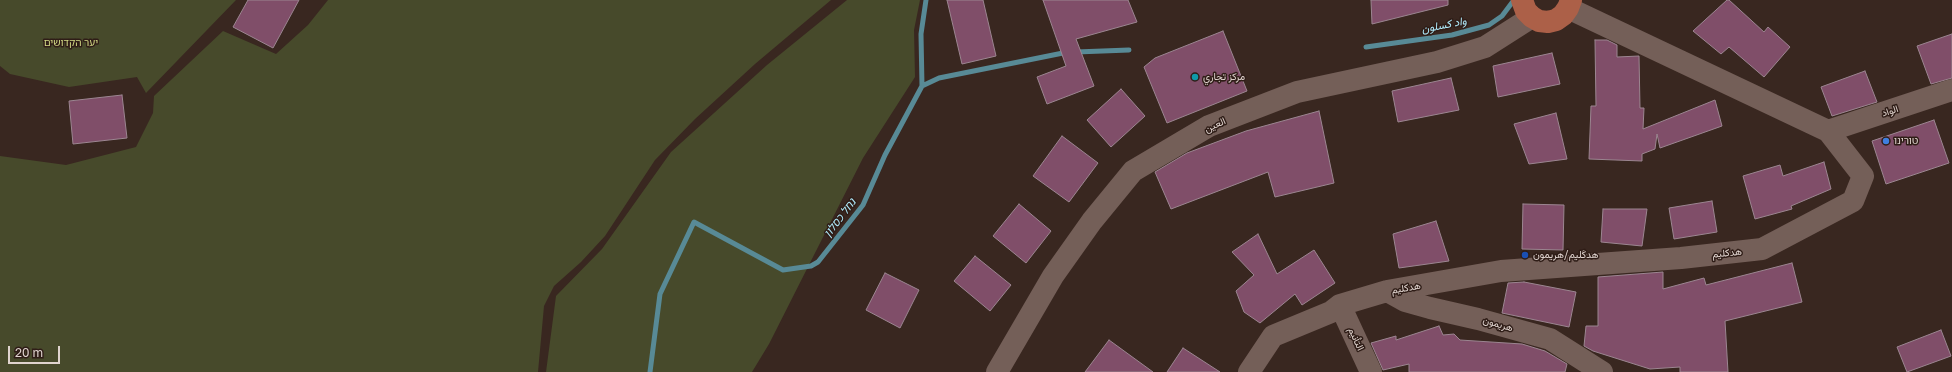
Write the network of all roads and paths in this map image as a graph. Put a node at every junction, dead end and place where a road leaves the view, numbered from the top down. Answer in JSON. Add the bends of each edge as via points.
{"nodes":[{"id":1,"x":1569,"y":4,"type":"edge"},
{"id":2,"x":1527,"y":9,"type":"edge"},
{"id":3,"x":1952,"y":90,"type":"edge"},
{"id":4,"x":1828,"y":131,"type":"junction"},
{"id":5,"x":1387,"y":292,"type":"junction"},
{"id":6,"x":1340,"y":305,"type":"junction"},
{"id":7,"x":997,"y":372,"type":"edge"},
{"id":8,"x":1249,"y":372,"type":"edge"},
{"id":9,"x":1371,"y":372,"type":"edge"},
{"id":10,"x":1602,"y":372,"type":"edge"}],
"edges":[{"from":1,"to":2,"type":"main road","via":[[1563,15],[1548,22],[1539,21]]},
{"from":1,"to":4,"type":"street","name":"هدكليم"},
{"from":2,"to":7,"type":"street","name":"العين","via":[[1485,47],[1437,62],[1297,92],[1209,126],[1133,171],[1092,221],[1053,276]]},
{"from":3,"to":4,"type":"street","name":"الواد"},
{"from":4,"to":5,"type":"street","name":"هدكليم","via":[[1863,176],[1853,201],[1762,249],[1681,258],[1501,271]]},
{"from":5,"to":6,"type":"street","name":"هدكليم"},
{"from":5,"to":10,"type":"street","name":"هريمون","via":[[1430,308],[1550,339]]},
{"from":6,"to":8,"type":"street","name":"هدكليم","via":[[1331,312],[1273,336]]},
{"from":6,"to":9,"type":"street","name":"التأنيم"}]}
